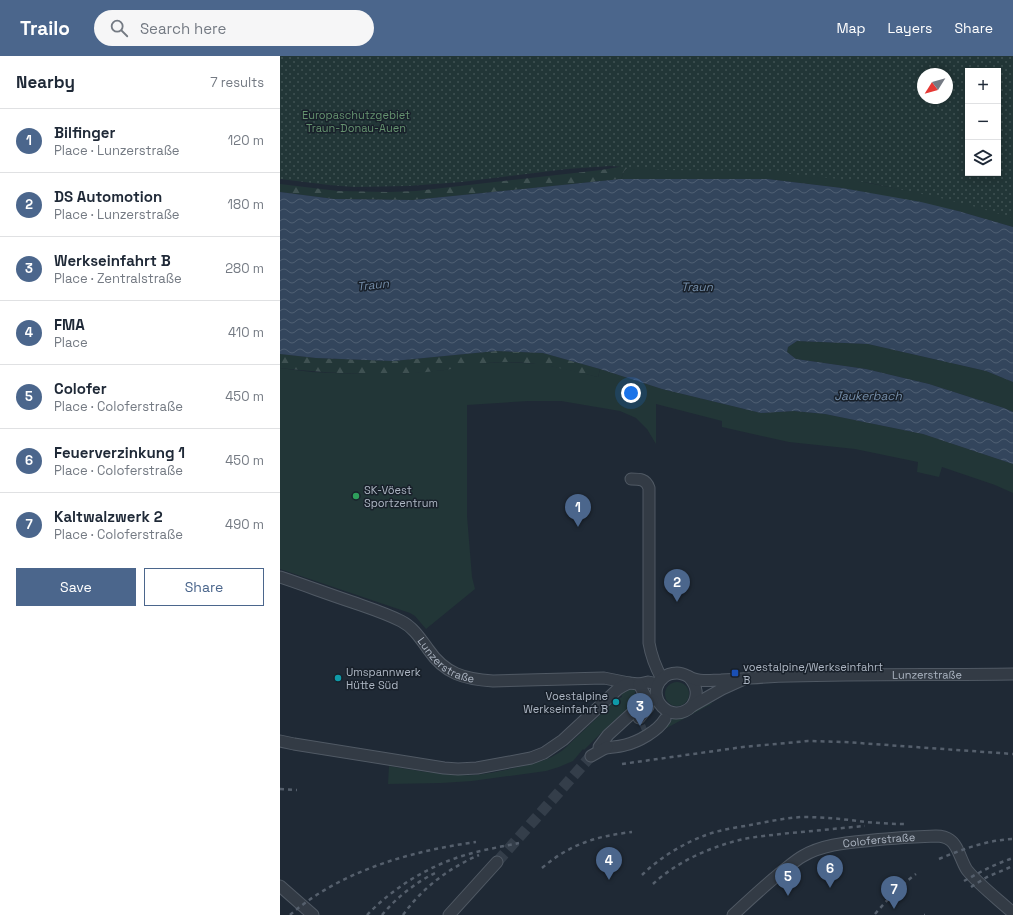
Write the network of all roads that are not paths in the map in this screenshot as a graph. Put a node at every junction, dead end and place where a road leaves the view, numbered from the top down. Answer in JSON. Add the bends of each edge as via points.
{"nodes":[{"id":1,"x":631,"y":479,"type":"dead end"},
{"id":2,"x":280,"y":577,"type":"edge"},
{"id":3,"x":652,"y":654,"type":"junction"},
{"id":4,"x":672,"y":673,"type":"junction"},
{"id":5,"x":1013,"y":674,"type":"edge"},
{"id":6,"x":689,"y":677,"type":"junction"},
{"id":7,"x":744,"y":679,"type":"junction"},
{"id":8,"x":651,"y":686,"type":"junction"},
{"id":9,"x":692,"y":706,"type":"junction"},
{"id":10,"x":674,"y":713,"type":"junction"},
{"id":11,"x":665,"y":719,"type":"junction"},
{"id":12,"x":280,"y":741,"type":"edge"},
{"id":13,"x":602,"y":747,"type":"junction"},
{"id":14,"x":497,"y":862,"type":"tunnel mouth"},
{"id":15,"x":280,"y":886,"type":"edge"},
{"id":16,"x":1013,"y":913,"type":"edge"},
{"id":17,"x":312,"y":915,"type":"edge"},
{"id":18,"x":450,"y":915,"type":"edge"},
{"id":19,"x":733,"y":915,"type":"edge"}],
"edges":[{"from":1,"to":3,"type":"street","via":[[644,481],[648,488],[649,643]]},
{"from":2,"to":8,"type":"street","name":"Lunzerstraße","via":[[402,621],[417,634],[444,667],[464,677],[493,681],[604,678]]},
{"from":3,"to":4,"type":"street","name":"Lunzerstraße"},
{"from":3,"to":8,"type":"street"},
{"from":4,"to":6,"type":"street","name":"Lunzerstraße","via":[[681,673]]},
{"from":4,"to":8,"type":"street"},
{"from":5,"to":7,"type":"street","name":"Lunzerstraße","via":[[791,676]]},
{"from":6,"to":7,"type":"street","name":"Lunzerstraße","via":[[697,680]]},
{"from":6,"to":9,"type":"street","via":[[694,682],[697,694]]},
{"from":7,"to":9,"type":"street","name":"Lunzerstraße"},
{"from":8,"to":10,"type":"street","via":[[659,703]]},
{"from":8,"to":12,"type":"street","via":[[623,686],[554,747],[531,758],[492,766],[444,768]]},
{"from":8,"to":13,"type":"street","via":[[641,703],[608,735]]},
{"from":8,"to":13,"type":"street","via":[[648,707]]},
{"from":9,"to":10,"type":"street","name":"Lunzerstraße","via":[[684,712]]},
{"from":10,"to":11,"type":"street","name":"Lunzerstraße"},
{"from":11,"to":13,"type":"street"},
{"from":11,"to":13,"type":"street","via":[[658,728],[635,742],[623,746]]},
{"from":14,"to":18,"type":"street"},
{"from":15,"to":17,"type":"street"},
{"from":16,"to":19,"type":"street","name":"Coloferstraße","via":[[968,870],[956,845],[950,840],[936,836],[849,842],[815,850],[794,862]]}]}
